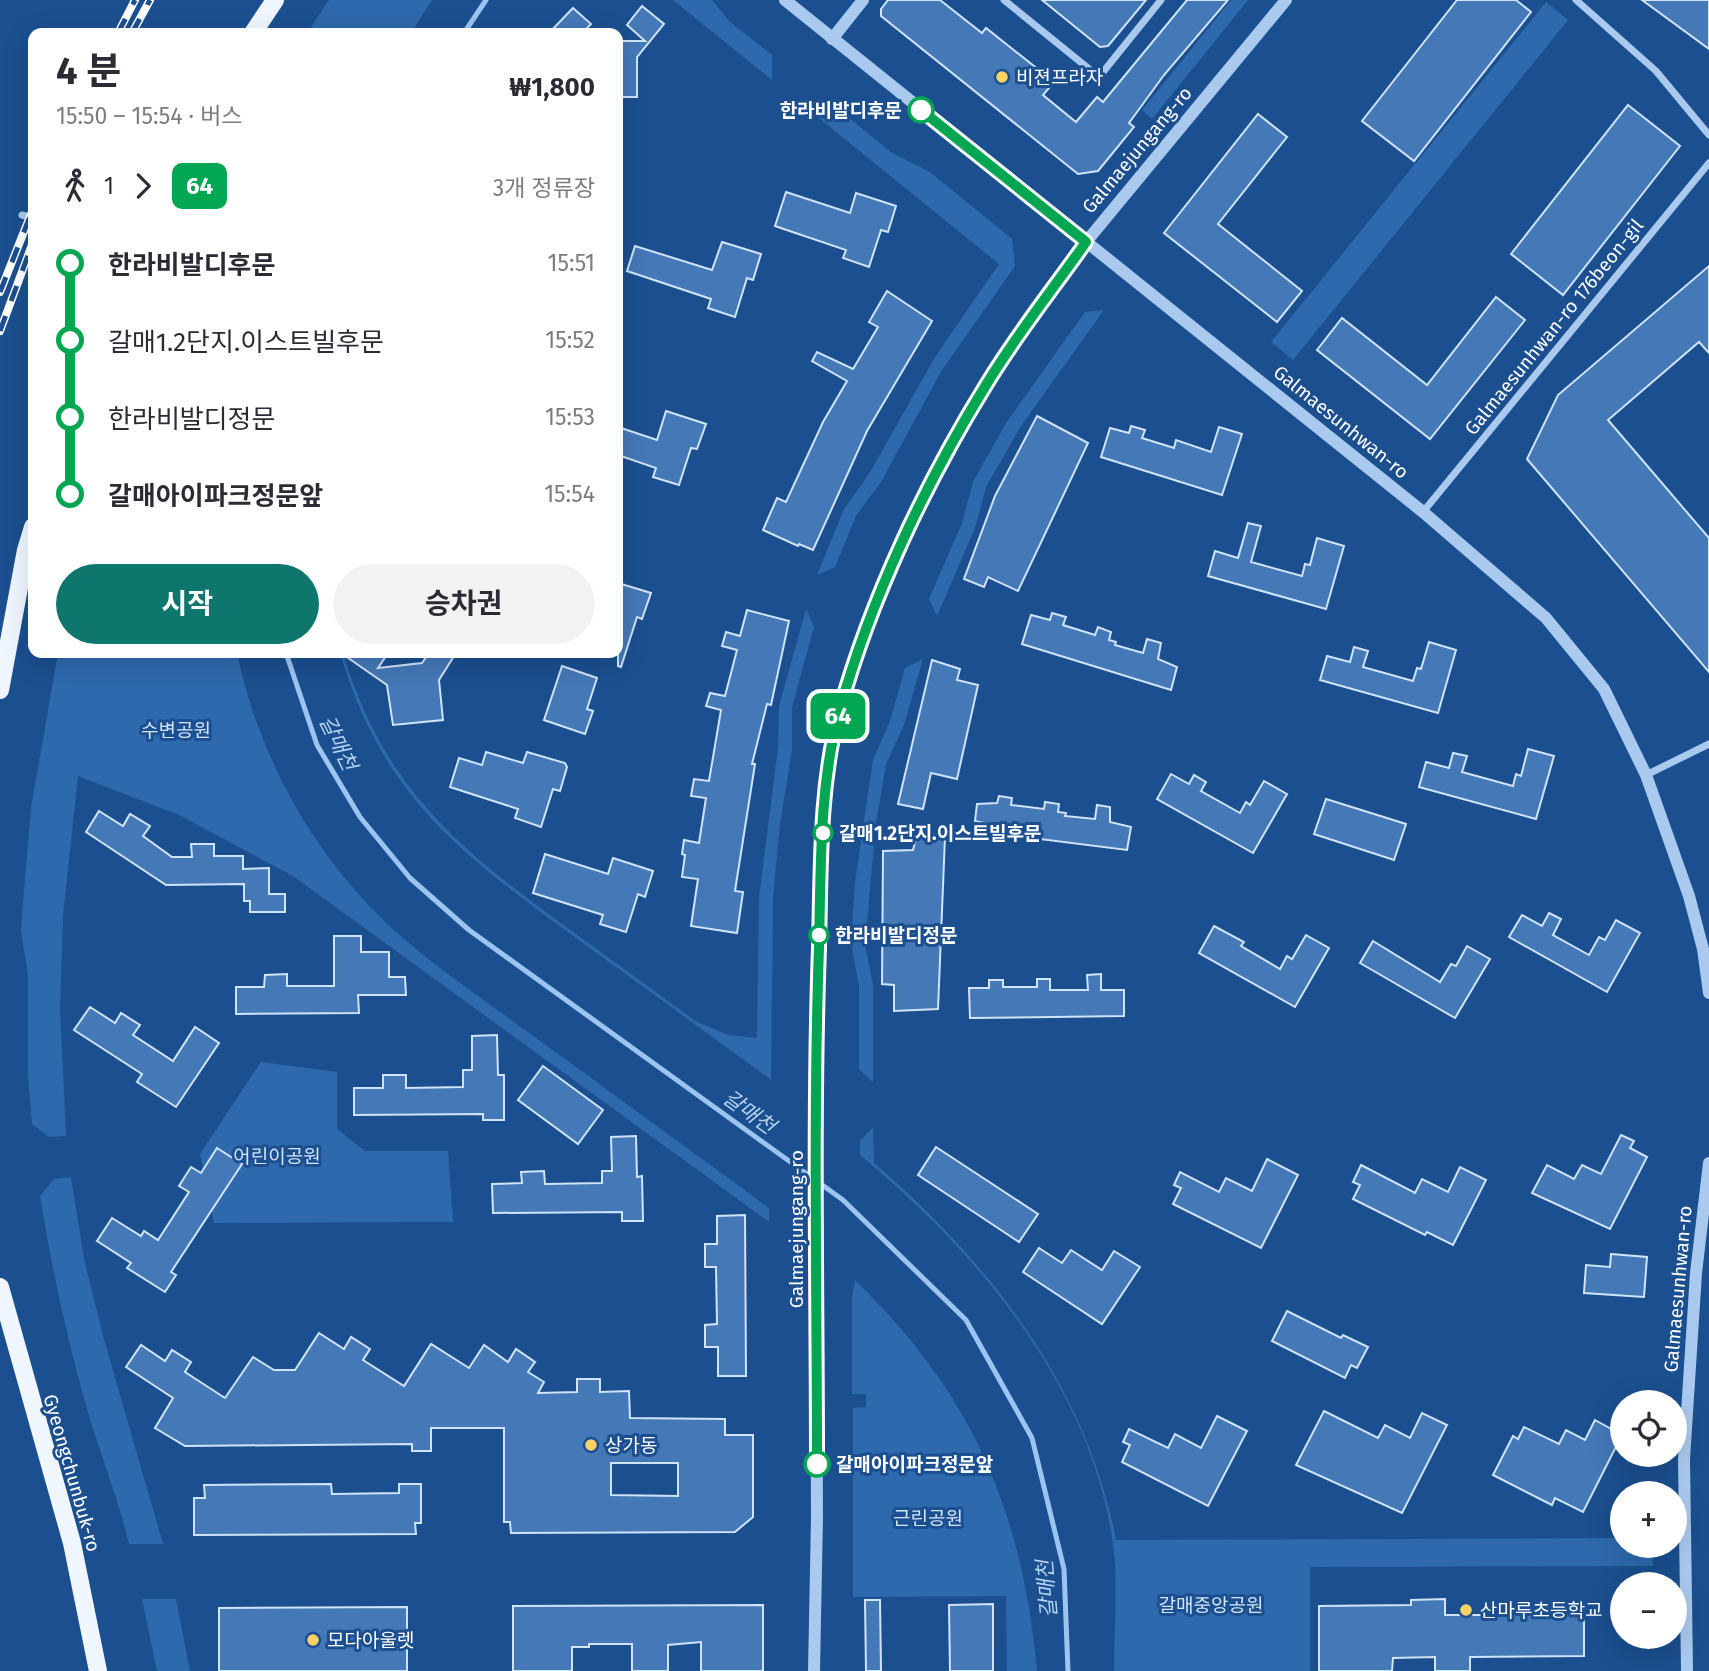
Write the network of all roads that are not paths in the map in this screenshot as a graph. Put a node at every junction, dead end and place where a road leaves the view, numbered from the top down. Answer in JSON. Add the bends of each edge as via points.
{"nodes":[{"id":1,"x":275,"y":0,"type":"edge"},
{"id":2,"x":785,"y":0,"type":"edge"},
{"id":3,"x":863,"y":0,"type":"edge"},
{"id":4,"x":1004,"y":0,"type":"edge"},
{"id":5,"x":1161,"y":0,"type":"edge"},
{"id":6,"x":1286,"y":0,"type":"edge"},
{"id":7,"x":1576,"y":0,"type":"edge"},
{"id":8,"x":257,"y":28,"type":"edge"},
{"id":9,"x":832,"y":39,"type":"junction"},
{"id":10,"x":1709,"y":135,"type":"edge"},
{"id":11,"x":1709,"y":163,"type":"edge"},
{"id":12,"x":22,"y":215,"type":"dead end"},
{"id":13,"x":28,"y":217,"type":"edge"},
{"id":14,"x":1086,"y":242,"type":"junction"},
{"id":15,"x":1423,"y":512,"type":"junction"},
{"id":16,"x":28,"y":543,"type":"edge"},
{"id":17,"x":0,"y":690,"type":"edge"},
{"id":18,"x":1709,"y":744,"type":"edge"},
{"id":19,"x":1646,"y":775,"type":"junction"},
{"id":20,"x":1709,"y":993,"type":"edge"},
{"id":21,"x":1709,"y":1163,"type":"edge"},
{"id":22,"x":0,"y":1287,"type":"edge"},
{"id":23,"x":98,"y":1671,"type":"edge"},
{"id":24,"x":814,"y":1671,"type":"edge"},
{"id":25,"x":1687,"y":1671,"type":"edge"}],
"edges":[{"from":1,"to":8,"type":"main road"},
{"from":2,"to":9,"type":"street","name":"Galmaesunhwan-ro"},
{"from":3,"to":9,"type":"street"},
{"from":4,"to":5,"type":"street","via":[[1100,77]]},
{"from":6,"to":14,"type":"street","name":"Galmaejungang-ro"},
{"from":7,"to":10,"type":"street","via":[[1656,71]]},
{"from":9,"to":14,"type":"street","name":"Galmaesunhwan-ro"},
{"from":11,"to":15,"type":"street","name":"Galmaesunhwan-ro 176beon-gil"},
{"from":12,"to":13,"type":"street"},
{"from":14,"to":15,"type":"street","name":"Galmaesunhwan-ro"},
{"from":14,"to":24,"type":"street","name":"Galmaejungang-ro","via":[[986,384],[914,518],[855,657],[839,712],[828,772],[814,1065]]},
{"from":15,"to":19,"type":"street","name":"Galmaesunhwan-ro","via":[[1546,618],[1604,689]]},
{"from":16,"to":17,"type":"main road"},
{"from":18,"to":19,"type":"street"},
{"from":19,"to":20,"type":"street","name":"Galmaesunhwan-ro","via":[[1689,897]]},
{"from":21,"to":25,"type":"street","name":"Galmaesunhwan-ro","via":[[1696,1273],[1684,1459]]},
{"from":22,"to":23,"type":"main road","name":"Gyeongchunbuk-ro","via":[[72,1544]]}]}
